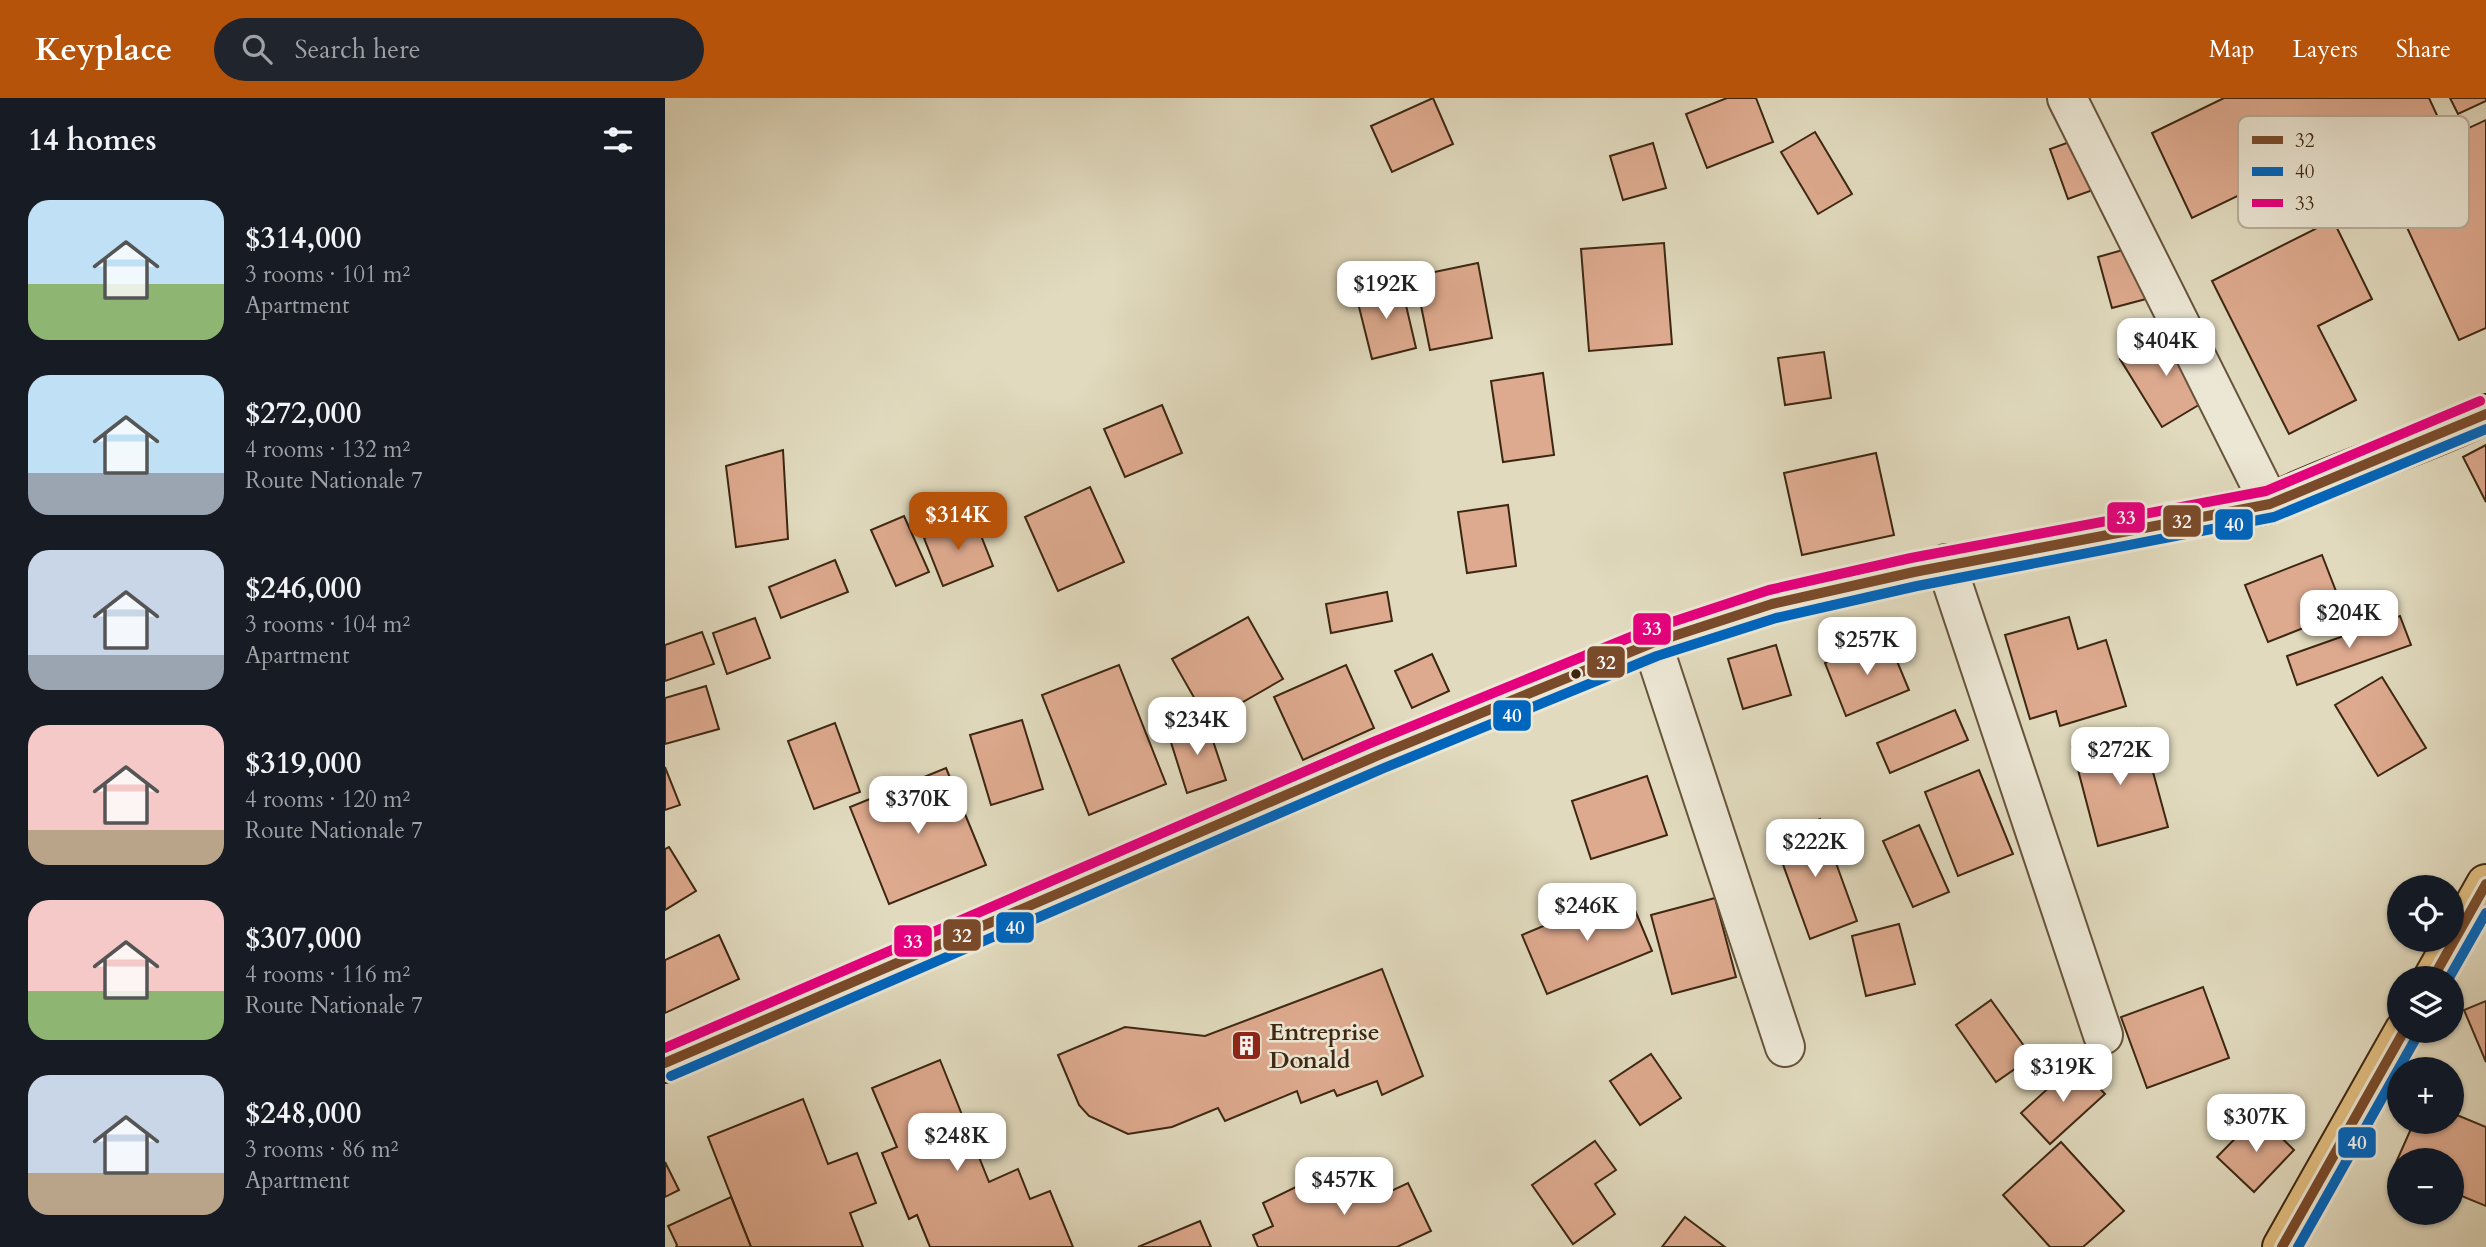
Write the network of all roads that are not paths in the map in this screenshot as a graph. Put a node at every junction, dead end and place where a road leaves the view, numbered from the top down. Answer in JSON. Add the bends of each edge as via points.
{"nodes":[{"id":1,"x":2067,"y":98,"type":"edge"},
{"id":2,"x":2486,"y":414,"type":"edge"},
{"id":3,"x":2270,"y":504,"type":"junction"},
{"id":4,"x":1946,"y":564,"type":"junction"},
{"id":5,"x":1652,"y":643,"type":"junction"},
{"id":6,"x":2486,"y":884,"type":"edge"},
{"id":7,"x":2440,"y":966,"type":"edge"},
{"id":8,"x":2103,"y":1035,"type":"dead end"},
{"id":9,"x":2397,"y":1043,"type":"edge"},
{"id":10,"x":1785,"y":1046,"type":"dead end"},
{"id":11,"x":665,"y":1063,"type":"edge"},
{"id":12,"x":2282,"y":1247,"type":"edge"}],
"edges":[{"from":1,"to":3,"type":"street"},
{"from":2,"to":3,"type":"street","via":[[2443,436]]},
{"from":3,"to":4,"type":"street"},
{"from":4,"to":5,"type":"street","via":[[1772,604]]},
{"from":4,"to":8,"type":"street"},
{"from":5,"to":10,"type":"street"},
{"from":5,"to":11,"type":"street","via":[[1379,755]]},
{"from":6,"to":7,"type":"main road"},
{"from":9,"to":12,"type":"main road"}]}
